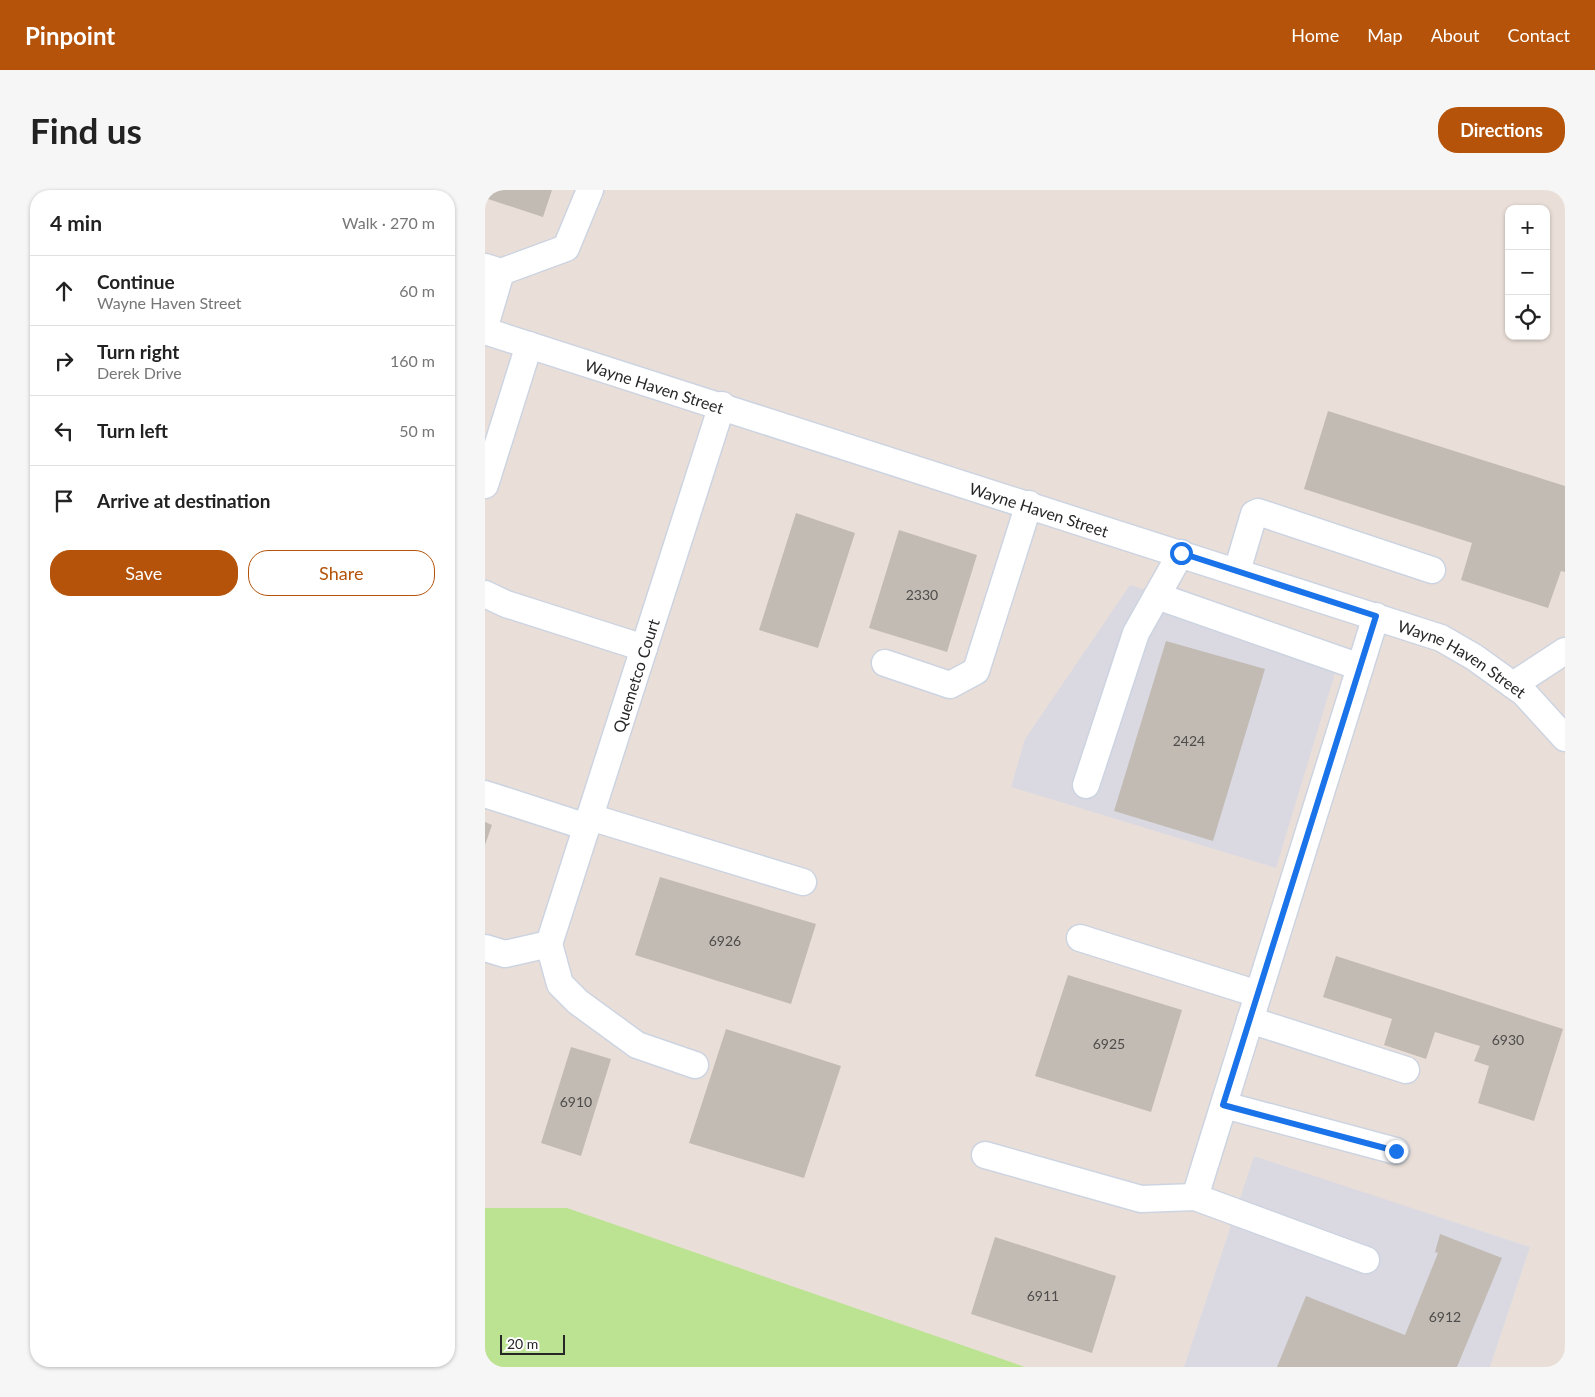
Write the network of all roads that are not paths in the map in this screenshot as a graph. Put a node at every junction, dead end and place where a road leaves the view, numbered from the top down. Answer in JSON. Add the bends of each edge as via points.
{"nodes":[{"id":1,"x":590,"y":190,"type":"edge"},
{"id":2,"x":493,"y":270,"type":"edge"},
{"id":3,"x":485,"y":326,"type":"edge"},
{"id":4,"x":485,"y":331,"type":"edge"},
{"id":5,"x":529,"y":345,"type":"junction"},
{"id":6,"x":722,"y":405,"type":"junction"},
{"id":7,"x":485,"y":485,"type":"edge"},
{"id":8,"x":1029,"y":504,"type":"junction"},
{"id":9,"x":1181,"y":553,"type":"junction"},
{"id":10,"x":1432,"y":570,"type":"dead end"},
{"id":11,"x":1237,"y":571,"type":"junction"},
{"id":12,"x":485,"y":594,"type":"edge"},
{"id":13,"x":1157,"y":596,"type":"junction"},
{"id":14,"x":1376,"y":616,"type":"junction"},
{"id":15,"x":644,"y":648,"type":"junction"},
{"id":16,"x":1565,"y":651,"type":"edge"},
{"id":17,"x":885,"y":663,"type":"dead end"},
{"id":18,"x":1360,"y":667,"type":"junction"},
{"id":19,"x":1513,"y":685,"type":"junction"},
{"id":20,"x":1565,"y":738,"type":"edge"},
{"id":21,"x":1086,"y":786,"type":"dead end"},
{"id":22,"x":485,"y":794,"type":"edge"},
{"id":23,"x":588,"y":822,"type":"junction"},
{"id":24,"x":803,"y":882,"type":"dead end"},
{"id":25,"x":1080,"y":938,"type":"dead end"},
{"id":26,"x":549,"y":944,"type":"junction"},
{"id":27,"x":485,"y":948,"type":"edge"},
{"id":28,"x":1258,"y":994,"type":"junction"},
{"id":29,"x":1250,"y":1020,"type":"junction"},
{"id":30,"x":695,"y":1065,"type":"dead end"},
{"id":31,"x":1406,"y":1070,"type":"dead end"},
{"id":32,"x":1223,"y":1105,"type":"junction"},
{"id":33,"x":1396,"y":1151,"type":"dead end"},
{"id":34,"x":985,"y":1155,"type":"dead end"},
{"id":35,"x":1195,"y":1197,"type":"junction"},
{"id":36,"x":1366,"y":1260,"type":"dead end"}],
"edges":[{"from":1,"to":2,"type":"street","via":[[566,248]]},
{"from":2,"to":3,"type":"street"},
{"from":4,"to":5,"type":"street","name":"Wayne Haven Street"},
{"from":5,"to":6,"type":"street","name":"Wayne Haven Street"},
{"from":5,"to":7,"type":"street"},
{"from":6,"to":8,"type":"street","name":"Wayne Haven Street"},
{"from":6,"to":15,"type":"street","name":"Quemetco Court"},
{"from":8,"to":9,"type":"street","name":"Wayne Haven Street"},
{"from":8,"to":17,"type":"street","via":[[977,671],[950,685]]},
{"from":9,"to":11,"type":"street","name":"Wayne Haven Street"},
{"from":9,"to":13,"type":"street"},
{"from":10,"to":11,"type":"street","via":[[1258,512],[1254,514]]},
{"from":11,"to":14,"type":"street","name":"Wayne Haven Street"},
{"from":12,"to":15,"type":"street","via":[[506,604]]},
{"from":13,"to":18,"type":"street"},
{"from":13,"to":21,"type":"street","via":[[1136,633]]},
{"from":14,"to":18,"type":"street"},
{"from":14,"to":19,"type":"street","name":"Wayne Haven Street","via":[[1441,638]]},
{"from":15,"to":23,"type":"street","name":"Quemetco Court"},
{"from":16,"to":19,"type":"street"},
{"from":18,"to":28,"type":"street"},
{"from":19,"to":20,"type":"street","name":"Wayne Haven Street"},
{"from":22,"to":23,"type":"street"},
{"from":23,"to":24,"type":"street"},
{"from":23,"to":26,"type":"street","name":"Quemetco Court"},
{"from":25,"to":28,"type":"street"},
{"from":26,"to":27,"type":"street","via":[[505,954]]},
{"from":26,"to":30,"type":"street","via":[[560,984],[578,1002],[637,1045]]},
{"from":28,"to":29,"type":"street"},
{"from":29,"to":31,"type":"street"},
{"from":29,"to":32,"type":"street"},
{"from":32,"to":33,"type":"street"},
{"from":32,"to":35,"type":"street"},
{"from":34,"to":35,"type":"street","via":[[1141,1199]]},
{"from":35,"to":36,"type":"street"}]}
